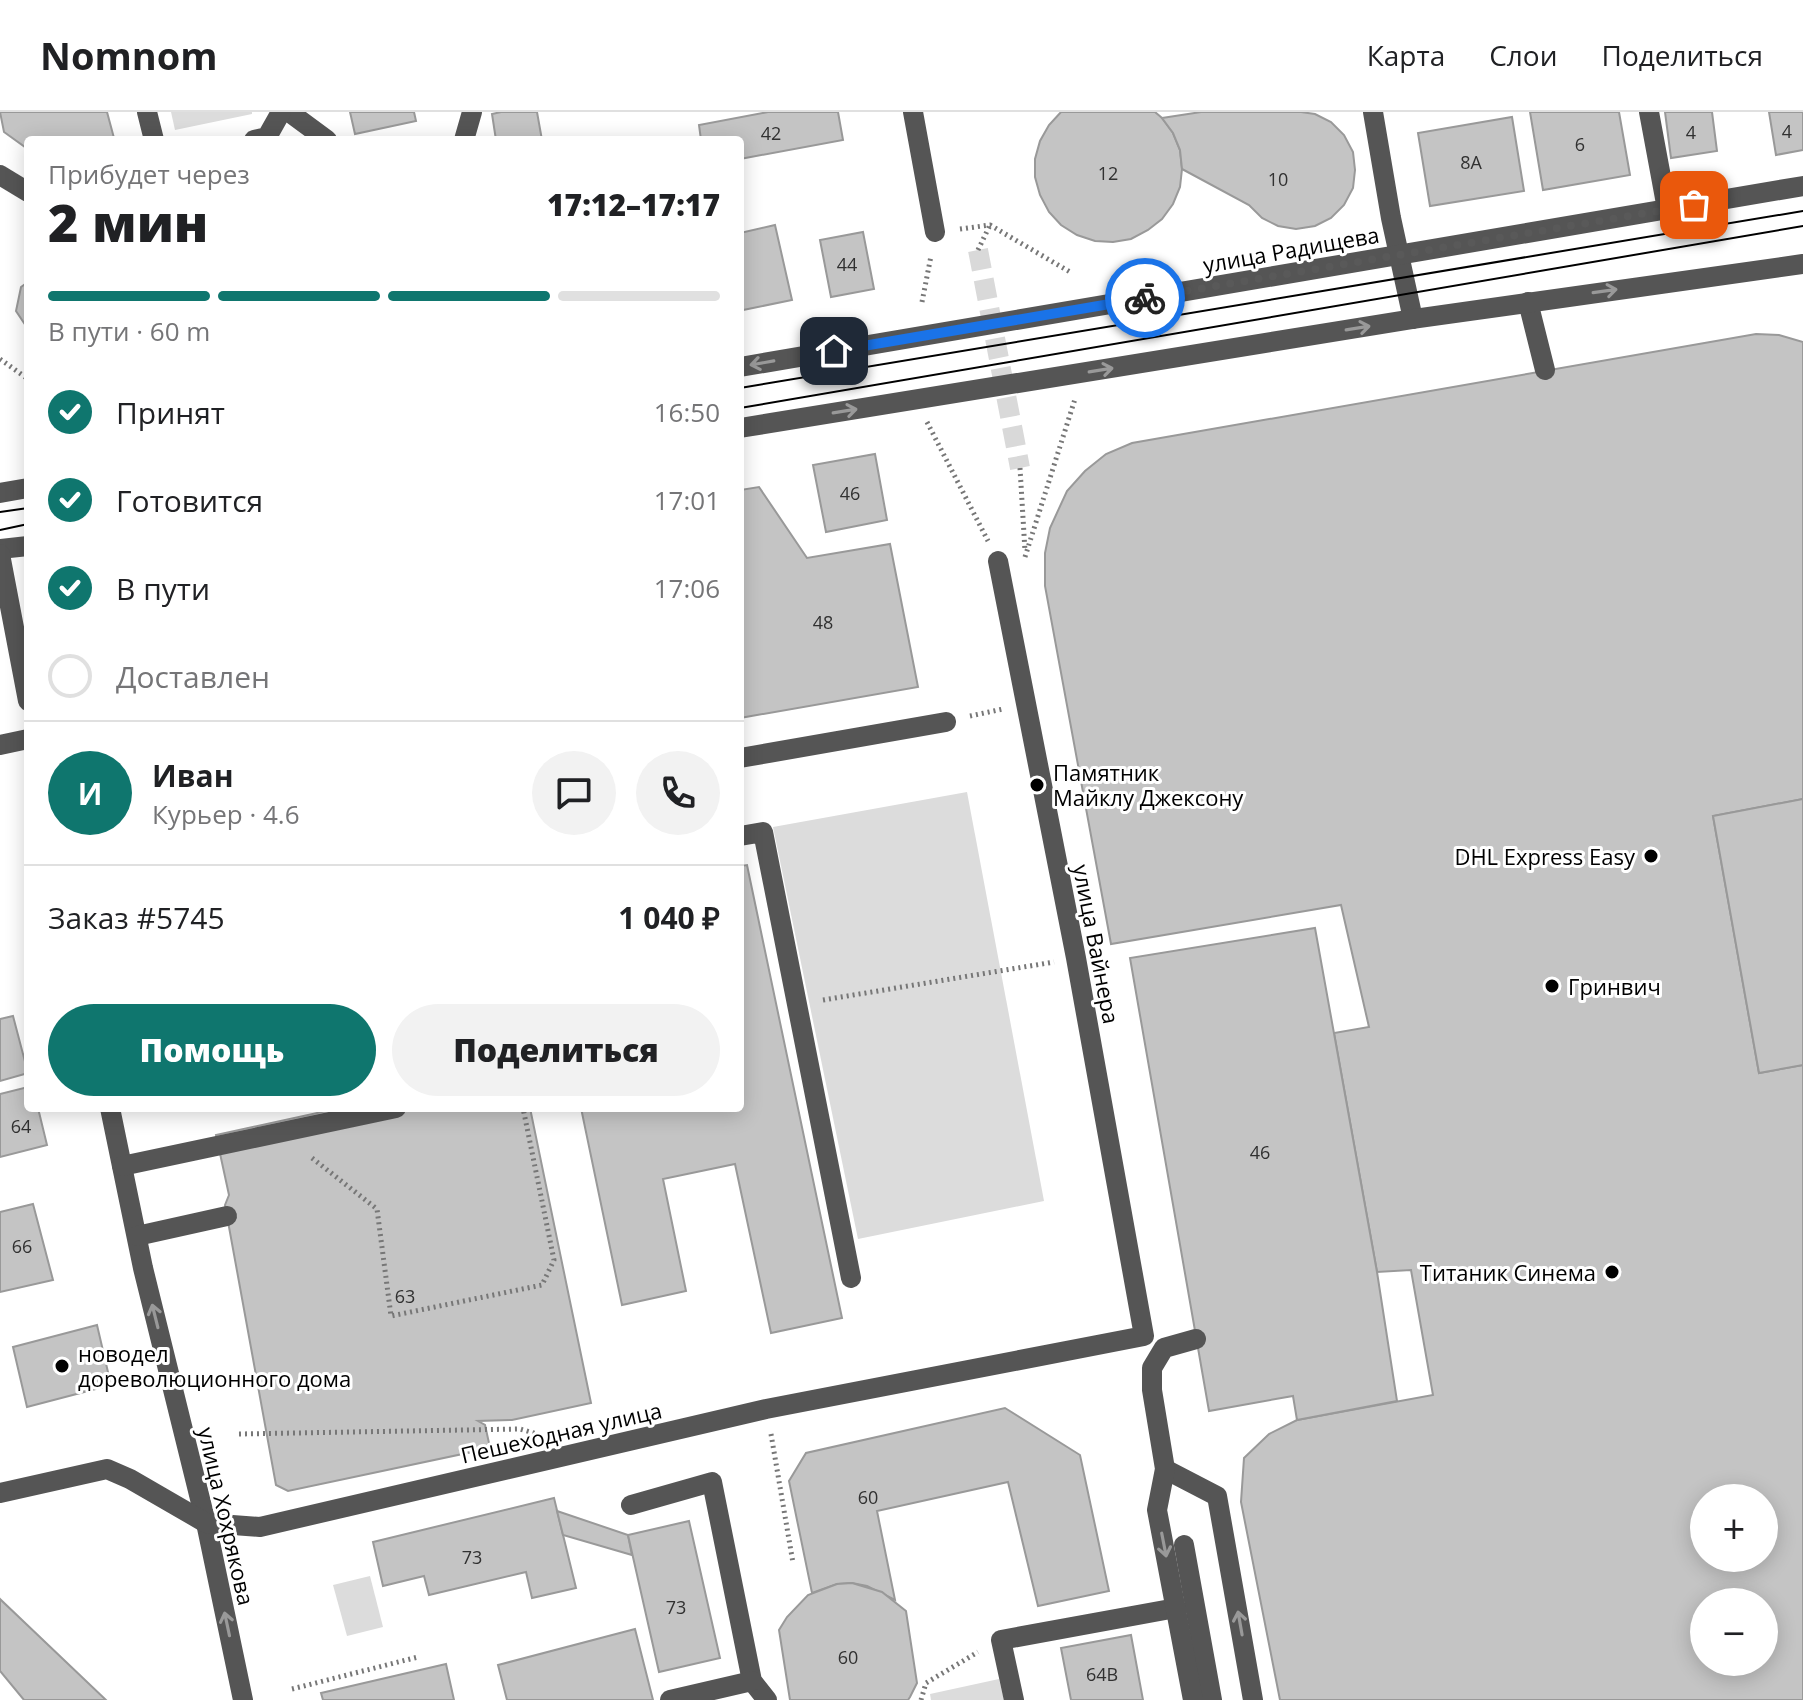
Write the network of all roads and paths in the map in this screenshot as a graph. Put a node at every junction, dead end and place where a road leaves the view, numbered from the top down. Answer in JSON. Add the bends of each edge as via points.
{"nodes":[{"id":1,"x":147,"y":112,"type":"edge"},
{"id":2,"x":281,"y":112,"type":"edge"},
{"id":3,"x":289,"y":112,"type":"edge"},
{"id":4,"x":472,"y":112,"type":"edge"},
{"id":5,"x":913,"y":112,"type":"edge"},
{"id":6,"x":1373,"y":112,"type":"edge"},
{"id":7,"x":1649,"y":112,"type":"edge"},
{"id":8,"x":153,"y":136,"type":"edge"},
{"id":9,"x":268,"y":136,"type":"edge"},
{"id":10,"x":322,"y":136,"type":"edge"},
{"id":11,"x":465,"y":136,"type":"edge"},
{"id":12,"x":0,"y":175,"type":"edge"},
{"id":13,"x":1803,"y":186,"type":"edge"},
{"id":14,"x":24,"y":190,"type":"edge"},
{"id":15,"x":1667,"y":209,"type":"junction"},
{"id":16,"x":990,"y":225,"type":"junction"},
{"id":17,"x":935,"y":232,"type":"junction"},
{"id":18,"x":978,"y":250,"type":"tunnel mouth"},
{"id":19,"x":1399,"y":255,"type":"junction"},
{"id":20,"x":1803,"y":264,"type":"edge"},
{"id":21,"x":1070,"y":272,"type":"dead end"},
{"id":22,"x":922,"y":302,"type":"dead end"},
{"id":23,"x":1528,"y":302,"type":"junction"},
{"id":24,"x":1413,"y":319,"type":"junction"},
{"id":25,"x":0,"y":359,"type":"edge"},
{"id":26,"x":744,"y":366,"type":"edge"},
{"id":27,"x":1545,"y":370,"type":"dead end"},
{"id":28,"x":24,"y":376,"type":"edge"},
{"id":29,"x":1078,"y":392,"type":"dead end"},
{"id":30,"x":925,"y":417,"type":"dead end"},
{"id":31,"x":744,"y":427,"type":"edge"},
{"id":32,"x":1020,"y":468,"type":"tunnel mouth"},
{"id":33,"x":24,"y":489,"type":"edge"},
{"id":34,"x":0,"y":493,"type":"edge"},
{"id":35,"x":24,"y":547,"type":"edge"},
{"id":36,"x":0,"y":551,"type":"edge"},
{"id":37,"x":1026,"y":557,"type":"junction"},
{"id":38,"x":998,"y":561,"type":"junction"},
{"id":39,"x":24,"y":680,"type":"edge"},
{"id":40,"x":1026,"y":703,"type":"junction"},
{"id":41,"x":946,"y":722,"type":"joint"},
{"id":42,"x":24,"y":740,"type":"edge"},
{"id":43,"x":0,"y":745,"type":"edge"},
{"id":44,"x":744,"y":757,"type":"edge"},
{"id":45,"x":744,"y":835,"type":"edge"},
{"id":46,"x":1076,"y":958,"type":"junction"},
{"id":47,"x":798,"y":1004,"type":"junction"},
{"id":48,"x":111,"y":1112,"type":"edge"},
{"id":49,"x":377,"y":1112,"type":"edge"},
{"id":50,"x":524,"y":1112,"type":"edge"},
{"id":51,"x":312,"y":1158,"type":"dead end"},
{"id":52,"x":122,"y":1166,"type":"junction"},
{"id":53,"x":227,"y":1216,"type":"dead end"},
{"id":54,"x":137,"y":1236,"type":"junction"},
{"id":55,"x":851,"y":1278,"type":"dead end"},
{"id":56,"x":1144,"y":1336,"type":"joint"},
{"id":57,"x":1196,"y":1339,"type":"dead end"},
{"id":58,"x":766,"y":1409,"type":"junction"},
{"id":59,"x":239,"y":1434,"type":"dead end"},
{"id":60,"x":546,"y":1436,"type":"dead end"},
{"id":61,"x":1165,"y":1469,"type":"junction"},
{"id":62,"x":0,"y":1493,"type":"edge"},
{"id":63,"x":631,"y":1505,"type":"dead end"},
{"id":64,"x":206,"y":1523,"type":"junction"},
{"id":65,"x":1184,"y":1545,"type":"dead end"},
{"id":66,"x":793,"y":1563,"type":"dead end"},
{"id":67,"x":1176,"y":1608,"type":"junction"},
{"id":68,"x":1001,"y":1640,"type":"junction"},
{"id":69,"x":418,"y":1657,"type":"dead end"},
{"id":70,"x":752,"y":1681,"type":"junction"},
{"id":71,"x":292,"y":1689,"type":"dead end"},
{"id":72,"x":243,"y":1700,"type":"edge"},
{"id":73,"x":670,"y":1700,"type":"edge"},
{"id":74,"x":767,"y":1700,"type":"edge"},
{"id":75,"x":921,"y":1700,"type":"edge"},
{"id":76,"x":1014,"y":1700,"type":"edge"},
{"id":77,"x":1193,"y":1700,"type":"edge"},
{"id":78,"x":1212,"y":1700,"type":"edge"},
{"id":79,"x":1253,"y":1700,"type":"edge"}],
"edges":[{"from":1,"to":8,"type":"street"},
{"from":2,"to":9,"type":"street"},
{"from":3,"to":10,"type":"street"},
{"from":4,"to":11,"type":"street"},
{"from":5,"to":17,"type":"street"},
{"from":6,"to":19,"type":"street"},
{"from":7,"to":15,"type":"street"},
{"from":12,"to":14,"type":"street"},
{"from":13,"to":15,"type":"street","name":"улица Радищева"},
{"from":15,"to":19,"type":"street","name":"улица Радищева"},
{"from":16,"to":17,"type":"path"},
{"from":16,"to":18,"type":"path"},
{"from":16,"to":21,"type":"path"},
{"from":17,"to":22,"type":"path"},
{"from":19,"to":24,"type":"street"},
{"from":19,"to":26,"type":"street","name":"улица Радищева","one_way":true},
{"from":23,"to":20,"type":"street","one_way":true},
{"from":23,"to":24,"type":"street"},
{"from":23,"to":27,"type":"street"},
{"from":31,"to":24,"type":"street","one_way":true},
{"from":25,"to":28,"type":"path"},
{"from":29,"to":37,"type":"path"},
{"from":30,"to":38,"type":"path"},
{"from":32,"to":37,"type":"path"},
{"from":33,"to":34,"type":"street"},
{"from":35,"to":36,"type":"street"},
{"from":36,"to":39,"type":"street"},
{"from":37,"to":38,"type":"path"},
{"from":38,"to":40,"type":"street","name":"улица Вайнера"},
{"from":40,"to":41,"type":"path"},
{"from":40,"to":46,"type":"street","name":"улица Вайнера"},
{"from":41,"to":44,"type":"street"},
{"from":42,"to":43,"type":"street"},
{"from":45,"to":47,"type":"street","via":[[763,832]]},
{"from":46,"to":47,"type":"path"},
{"from":46,"to":56,"type":"street","name":"улица Вайнера"},
{"from":47,"to":55,"type":"street"},
{"from":48,"to":52,"type":"street","name":"улица Хохрякова"},
{"from":49,"to":52,"type":"street"},
{"from":50,"to":51,"type":"path","via":[[554,1260],[542,1285],[391,1316],[377,1209]]},
{"from":52,"to":54,"type":"street","name":"улица Хохрякова"},
{"from":53,"to":54,"type":"street"},
{"from":64,"to":54,"type":"street","name":"улица Хохрякова","one_way":true},
{"from":56,"to":58,"type":"street","name":"Пешеходная улица"},
{"from":57,"to":61,"type":"street","via":[[1164,1348],[1152,1368]]},
{"from":58,"to":64,"type":"street","name":"Пешеходная улица","via":[[260,1527]]},
{"from":58,"to":66,"type":"path"},
{"from":59,"to":60,"type":"path","via":[[520,1429]]},
{"from":61,"to":67,"type":"street","one_way":true,"via":[[1157,1510]]},
{"from":79,"to":61,"type":"street","one_way":true,"via":[[1217,1496]]},
{"from":62,"to":64,"type":"street","name":"Пешеходная улица","via":[[107,1469]]},
{"from":63,"to":70,"type":"street","via":[[712,1482]]},
{"from":72,"to":64,"type":"street","name":"улица Хохрякова","one_way":true},
{"from":65,"to":78,"type":"street"},
{"from":67,"to":68,"type":"street"},
{"from":67,"to":77,"type":"street"},
{"from":68,"to":75,"type":"path","via":[[926,1683]]},
{"from":68,"to":76,"type":"street"},
{"from":69,"to":71,"type":"path"},
{"from":70,"to":73,"type":"street"},
{"from":70,"to":74,"type":"street"}]}
